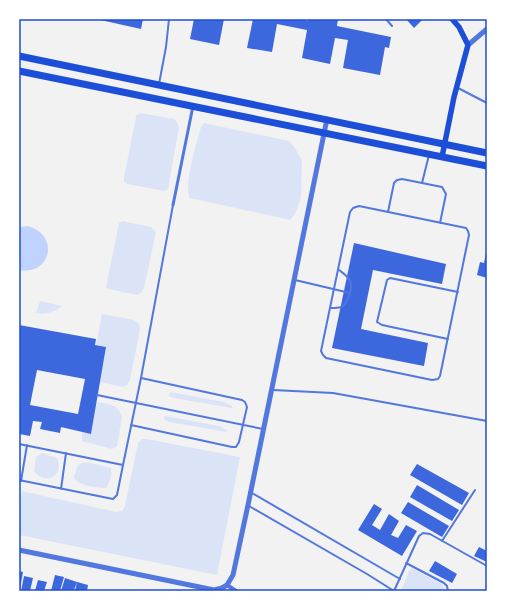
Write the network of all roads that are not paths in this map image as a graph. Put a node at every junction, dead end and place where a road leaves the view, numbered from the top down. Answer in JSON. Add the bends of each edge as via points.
{"nodes":[{"id":1,"x":169,"y":19,"type":"edge"},
{"id":2,"x":386,"y":19,"type":"edge"},
{"id":3,"x":452,"y":19,"type":"edge"},
{"id":4,"x":392,"y":26,"type":"dead end"},
{"id":5,"x":487,"y":29,"type":"edge"},
{"id":6,"x":468,"y":45,"type":"junction"},
{"id":7,"x":19,"y":56,"type":"edge"},
{"id":8,"x":19,"y":70,"type":"edge"},
{"id":9,"x":158,"y":85,"type":"junction"},
{"id":10,"x":457,"y":87,"type":"junction"},
{"id":11,"x":487,"y":103,"type":"edge"},
{"id":12,"x":193,"y":106,"type":"junction"},
{"id":13,"x":326,"y":119,"type":"junction"},
{"id":14,"x":324,"y":133,"type":"junction"},
{"id":15,"x":444,"y":143,"type":"junction"},
{"id":16,"x":487,"y":152,"type":"edge"},
{"id":17,"x":429,"y":154,"type":"junction"},
{"id":18,"x":442,"y":157,"type":"junction"},
{"id":19,"x":487,"y":166,"type":"edge"},
{"id":20,"x":422,"y":183,"type":"junction"},
{"id":21,"x":173,"y":205,"type":"joint"},
{"id":22,"x":388,"y":212,"type":"junction"},
{"id":23,"x":440,"y":223,"type":"junction"},
{"id":24,"x":339,"y":270,"type":"junction"},
{"id":25,"x":294,"y":279,"type":"junction"},
{"id":26,"x":334,"y":289,"type":"junction"},
{"id":27,"x":458,"y":292,"type":"junction"},
{"id":28,"x":350,"y":293,"type":"junction"},
{"id":29,"x":331,"y":308,"type":"junction"},
{"id":30,"x":448,"y":339,"type":"junction"},
{"id":31,"x":141,"y":378,"type":"junction"},
{"id":32,"x":272,"y":390,"type":"junction"},
{"id":33,"x":97,"y":395,"type":"dead end"},
{"id":34,"x":136,"y":403,"type":"junction"},
{"id":35,"x":487,"y":421,"type":"edge"},
{"id":36,"x":131,"y":425,"type":"junction"},
{"id":37,"x":243,"y":426,"type":"junction"},
{"id":38,"x":264,"y":430,"type":"junction"},
{"id":39,"x":19,"y":444,"type":"edge"},
{"id":40,"x":27,"y":445,"type":"junction"},
{"id":41,"x":66,"y":453,"type":"junction"},
{"id":42,"x":123,"y":465,"type":"junction"},
{"id":43,"x":20,"y":481,"type":"edge"},
{"id":44,"x":61,"y":489,"type":"junction"},
{"id":45,"x":475,"y":490,"type":"dead end"},
{"id":46,"x":250,"y":492,"type":"junction"},
{"id":47,"x":248,"y":505,"type":"junction"},
{"id":48,"x":442,"y":542,"type":"junction"},
{"id":49,"x":19,"y":550,"type":"edge"},
{"id":50,"x":406,"y":563,"type":"junction"},
{"id":51,"x":487,"y":566,"type":"edge"},
{"id":52,"x":400,"y":579,"type":"junction"},
{"id":53,"x":227,"y":585,"type":"junction"},
{"id":54,"x":236,"y":591,"type":"edge"},
{"id":55,"x":394,"y":591,"type":"edge"},
{"id":56,"x":448,"y":591,"type":"edge"}],
"edges":[{"from":1,"to":9,"type":"lane"},
{"from":2,"to":4,"type":"lane"},
{"from":3,"to":6,"type":"main road"},
{"from":5,"to":6,"type":"street"},
{"from":6,"to":10,"type":"main road"},
{"from":7,"to":9,"type":"highway"},
{"from":8,"to":12,"type":"highway"},
{"from":9,"to":13,"type":"highway"},
{"from":10,"to":11,"type":"lane"},
{"from":10,"to":15,"type":"main road"},
{"from":12,"to":14,"type":"highway"},
{"from":12,"to":21,"type":"street"},
{"from":13,"to":14,"type":"street"},
{"from":13,"to":15,"type":"highway"},
{"from":14,"to":17,"type":"highway"},
{"from":14,"to":25,"type":"street"},
{"from":15,"to":16,"type":"highway"},
{"from":15,"to":18,"type":"main road"},
{"from":17,"to":18,"type":"highway"},
{"from":17,"to":20,"type":"lane"},
{"from":18,"to":19,"type":"highway"},
{"from":20,"to":22,"type":"lane","via":[[397,180],[394,183]]},
{"from":20,"to":23,"type":"lane","via":[[442,187],[445,191]]},
{"from":21,"to":31,"type":"lane"},
{"from":22,"to":23,"type":"lane"},
{"from":22,"to":24,"type":"lane","via":[[359,206],[353,208],[350,212]]},
{"from":23,"to":27,"type":"lane","via":[[466,228],[470,236]]},
{"from":24,"to":26,"type":"lane"},
{"from":24,"to":28,"type":"lane","via":[[351,283]]},
{"from":25,"to":26,"type":"lane"},
{"from":25,"to":32,"type":"street"},
{"from":26,"to":28,"type":"lane"},
{"from":26,"to":29,"type":"lane"},
{"from":27,"to":30,"type":"lane"},
{"from":27,"to":30,"type":"lane","via":[[390,278],[387,280],[377,322]]},
{"from":28,"to":29,"type":"lane","via":[[346,303],[341,307]]},
{"from":29,"to":30,"type":"lane","via":[[321,351],[326,358],[432,380],[440,376]]},
{"from":31,"to":34,"type":"lane"},
{"from":31,"to":37,"type":"lane","via":[[245,402],[247,407]]},
{"from":32,"to":35,"type":"lane","via":[[333,393]]},
{"from":32,"to":38,"type":"street"},
{"from":33,"to":34,"type":"lane"},
{"from":34,"to":36,"type":"lane"},
{"from":34,"to":37,"type":"lane"},
{"from":36,"to":37,"type":"lane","via":[[232,448],[238,445]]},
{"from":36,"to":42,"type":"lane"},
{"from":37,"to":38,"type":"lane"},
{"from":38,"to":46,"type":"street"},
{"from":39,"to":40,"type":"lane"},
{"from":40,"to":41,"type":"lane"},
{"from":40,"to":43,"type":"lane"},
{"from":41,"to":42,"type":"lane"},
{"from":41,"to":44,"type":"lane"},
{"from":42,"to":44,"type":"lane","via":[[114,499]]},
{"from":43,"to":44,"type":"lane"},
{"from":45,"to":48,"type":"lane"},
{"from":46,"to":47,"type":"street"},
{"from":46,"to":52,"type":"lane"},
{"from":47,"to":53,"type":"street","via":[[233,575]]},
{"from":47,"to":55,"type":"lane"},
{"from":48,"to":50,"type":"lane","via":[[426,532],[421,534]]},
{"from":48,"to":51,"type":"lane"},
{"from":49,"to":53,"type":"street","via":[[214,590]]},
{"from":50,"to":52,"type":"lane"},
{"from":50,"to":56,"type":"lane","via":[[444,583]]},
{"from":52,"to":55,"type":"lane"},
{"from":53,"to":54,"type":"street"}]}
